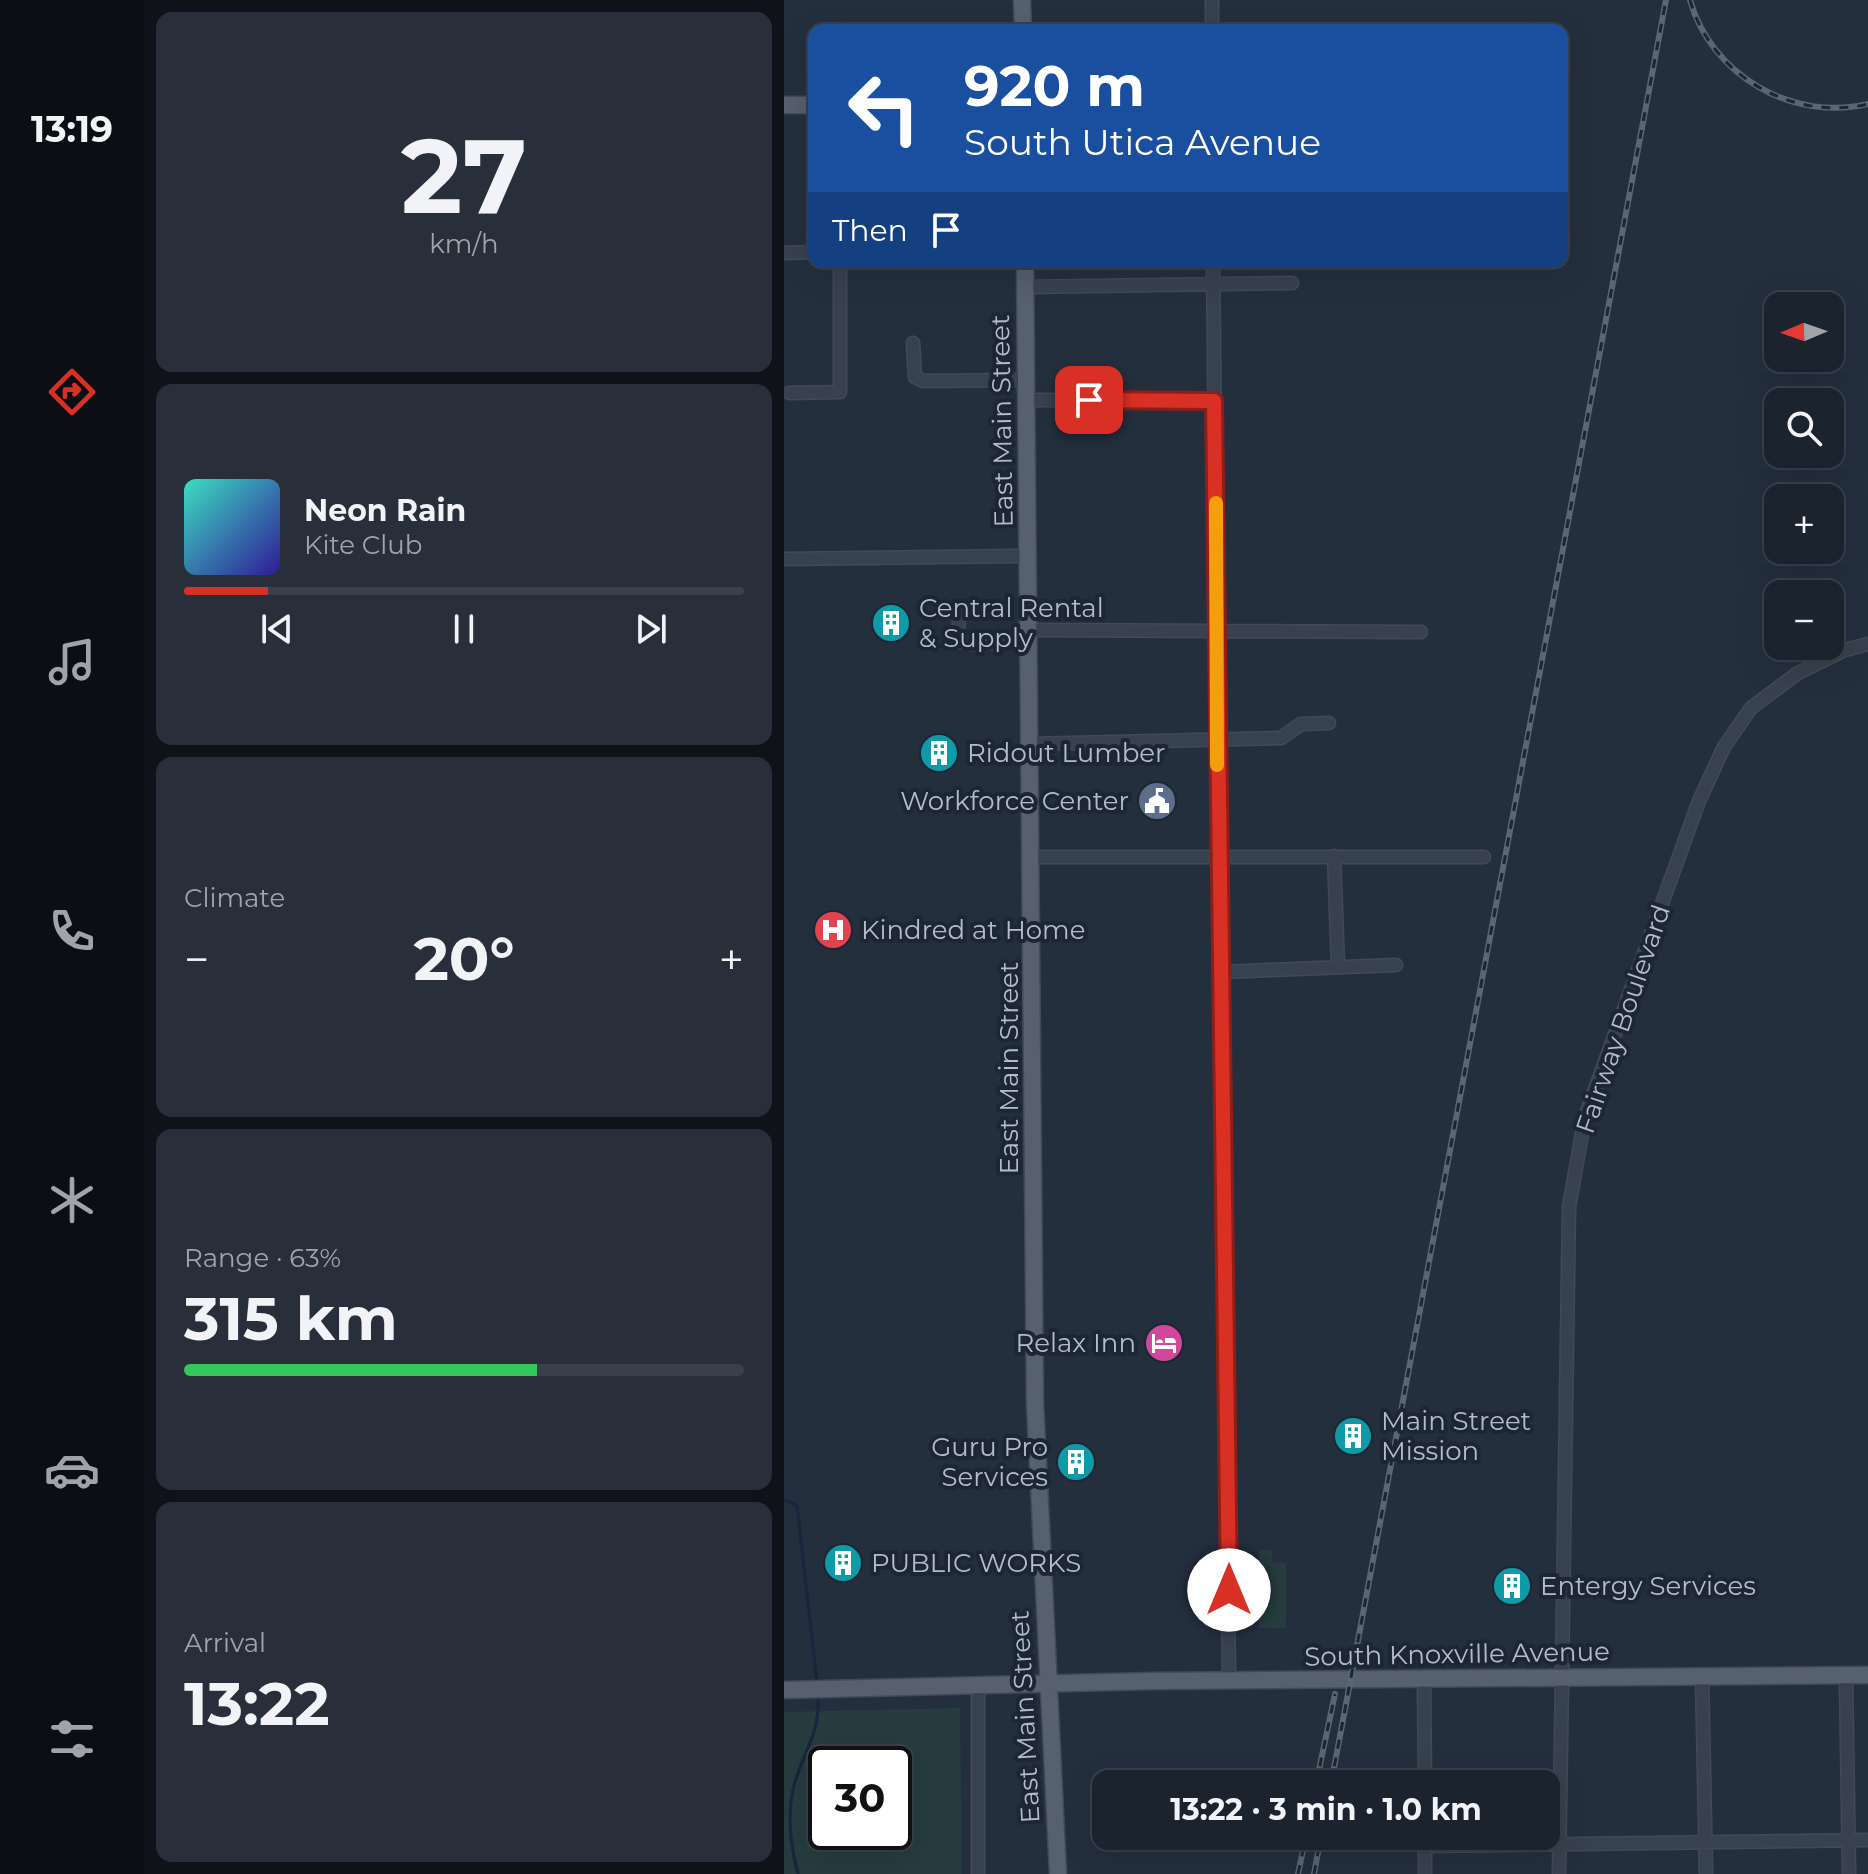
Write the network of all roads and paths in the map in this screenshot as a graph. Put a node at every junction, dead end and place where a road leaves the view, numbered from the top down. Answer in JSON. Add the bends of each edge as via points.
{"nodes":[{"id":1,"x":1022,"y":0,"type":"edge"},
{"id":2,"x":1212,"y":0,"type":"edge"},
{"id":3,"x":1023,"y":24,"type":"edge"},
{"id":4,"x":1212,"y":24,"type":"edge"},
{"id":5,"x":784,"y":105,"type":"edge"},
{"id":6,"x":808,"y":105,"type":"edge"},
{"id":7,"x":808,"y":252,"type":"edge"},
{"id":8,"x":784,"y":253,"type":"edge"},
{"id":9,"x":840,"y":268,"type":"edge"},
{"id":10,"x":1025,"y":268,"type":"edge"},
{"id":11,"x":1213,"y":268,"type":"edge"},
{"id":12,"x":1292,"y":283,"type":"dead end"},
{"id":13,"x":1214,"y":285,"type":"junction"},
{"id":14,"x":1025,"y":287,"type":"junction"},
{"id":15,"x":913,"y":343,"type":"dead end"},
{"id":16,"x":1026,"y":380,"type":"junction"},
{"id":17,"x":789,"y":393,"type":"dead end"},
{"id":18,"x":1026,"y":400,"type":"junction"},
{"id":19,"x":1214,"y":401,"type":"junction"},
{"id":20,"x":1028,"y":556,"type":"junction"},
{"id":21,"x":784,"y":559,"type":"edge"},
{"id":22,"x":960,"y":611,"type":"dead end"},
{"id":23,"x":1217,"y":629,"type":"junction"},
{"id":24,"x":1028,"y":630,"type":"junction"},
{"id":25,"x":1421,"y":632,"type":"dead end"},
{"id":26,"x":1008,"y":640,"type":"dead end"},
{"id":27,"x":1868,"y":644,"type":"edge"},
{"id":28,"x":1329,"y":723,"type":"dead end"},
{"id":29,"x":1217,"y":742,"type":"junction"},
{"id":30,"x":1029,"y":744,"type":"junction"},
{"id":31,"x":1334,"y":856,"type":"junction"},
{"id":32,"x":1031,"y":857,"type":"junction"},
{"id":33,"x":1219,"y":857,"type":"junction"},
{"id":34,"x":1484,"y":857,"type":"dead end"},
{"id":35,"x":1396,"y":965,"type":"dead end"},
{"id":36,"x":1338,"y":966,"type":"junction"},
{"id":37,"x":1221,"y":972,"type":"junction"},
{"id":38,"x":1702,"y":1675,"type":"junction"},
{"id":39,"x":1846,"y":1675,"type":"junction"},
{"id":40,"x":1868,"y":1675,"type":"edge"},
{"id":41,"x":1560,"y":1676,"type":"junction"},
{"id":42,"x":1424,"y":1679,"type":"junction"},
{"id":43,"x":1229,"y":1681,"type":"junction"},
{"id":44,"x":1046,"y":1684,"type":"junction"},
{"id":45,"x":978,"y":1686,"type":"junction"},
{"id":46,"x":784,"y":1690,"type":"edge"},
{"id":47,"x":1425,"y":1770,"type":"edge"},
{"id":48,"x":1559,"y":1770,"type":"edge"},
{"id":49,"x":1868,"y":1840,"type":"edge"},
{"id":50,"x":1848,"y":1841,"type":"junction"},
{"id":51,"x":1707,"y":1842,"type":"junction"},
{"id":52,"x":1560,"y":1844,"type":"edge"},
{"id":53,"x":1425,"y":1850,"type":"edge"},
{"id":54,"x":1559,"y":1850,"type":"edge"},
{"id":55,"x":978,"y":1874,"type":"edge"},
{"id":56,"x":1058,"y":1874,"type":"edge"},
{"id":57,"x":1425,"y":1874,"type":"edge"},
{"id":58,"x":1559,"y":1874,"type":"edge"},
{"id":59,"x":1706,"y":1874,"type":"edge"},
{"id":60,"x":1849,"y":1874,"type":"edge"}],
"edges":[{"from":1,"to":3,"type":"main road"},
{"from":2,"to":4,"type":"street"},
{"from":5,"to":6,"type":"main road"},
{"from":7,"to":8,"type":"street"},
{"from":9,"to":17,"type":"street","via":[[840,392]]},
{"from":10,"to":14,"type":"main road","name":"East Main Street"},
{"from":11,"to":13,"type":"street"},
{"from":12,"to":13,"type":"street"},
{"from":13,"to":14,"type":"street"},
{"from":13,"to":19,"type":"street"},
{"from":14,"to":16,"type":"main road","name":"East Main Street"},
{"from":15,"to":16,"type":"street","via":[[915,377],[923,381]]},
{"from":16,"to":18,"type":"main road","name":"East Main Street"},
{"from":18,"to":19,"type":"street"},
{"from":18,"to":20,"type":"main road","name":"East Main Street"},
{"from":19,"to":23,"type":"street"},
{"from":20,"to":21,"type":"street"},
{"from":20,"to":24,"type":"main road","name":"East Main Street"},
{"from":22,"to":26,"type":"street","via":[[957,641],[998,645]]},
{"from":23,"to":24,"type":"street"},
{"from":23,"to":25,"type":"street"},
{"from":23,"to":29,"type":"street"},
{"from":24,"to":30,"type":"main road","name":"East Main Street"},
{"from":27,"to":41,"type":"street","name":"Fairway Boulevard","via":[[1798,673],[1751,708],[1724,747],[1699,801],[1585,1117],[1569,1207]]},
{"from":28,"to":29,"type":"street","via":[[1301,724],[1281,738],[1229,736]]},
{"from":29,"to":30,"type":"street"},
{"from":29,"to":33,"type":"street"},
{"from":30,"to":32,"type":"main road","name":"East Main Street"},
{"from":31,"to":33,"type":"street"},
{"from":31,"to":34,"type":"street"},
{"from":31,"to":36,"type":"street"},
{"from":32,"to":33,"type":"street"},
{"from":32,"to":44,"type":"main road","name":"East Main Street","via":[[1035,1403]]},
{"from":33,"to":37,"type":"street"},
{"from":35,"to":36,"type":"street"},
{"from":36,"to":37,"type":"street"},
{"from":37,"to":43,"type":"street"},
{"from":38,"to":39,"type":"main road","name":"South Knoxville Avenue"},
{"from":38,"to":41,"type":"main road","name":"South Knoxville Avenue"},
{"from":38,"to":51,"type":"street"},
{"from":39,"to":40,"type":"main road","name":"South Knoxville Avenue"},
{"from":39,"to":50,"type":"street"},
{"from":41,"to":42,"type":"main road","name":"South Knoxville Avenue"},
{"from":41,"to":48,"type":"street","name":"Fairway Boulevard"},
{"from":42,"to":43,"type":"main road","name":"South Knoxville Avenue"},
{"from":42,"to":47,"type":"street"},
{"from":43,"to":44,"type":"main road","name":"South Knoxville Avenue"},
{"from":44,"to":45,"type":"main road","name":"South Knoxville Avenue"},
{"from":44,"to":56,"type":"main road","name":"East Main Street"},
{"from":45,"to":46,"type":"main road","name":"South Knoxville Avenue"},
{"from":45,"to":55,"type":"street"},
{"from":49,"to":50,"type":"street"},
{"from":50,"to":51,"type":"street"},
{"from":50,"to":60,"type":"street"},
{"from":51,"to":52,"type":"street"},
{"from":51,"to":59,"type":"street"},
{"from":53,"to":57,"type":"street"},
{"from":54,"to":58,"type":"street","name":"Fairway Boulevard"}]}
